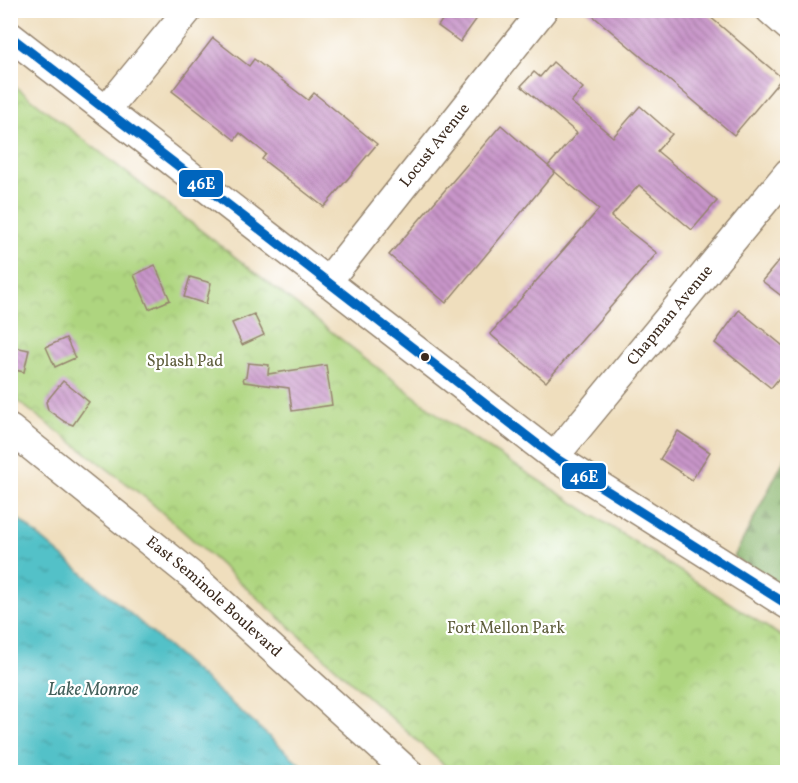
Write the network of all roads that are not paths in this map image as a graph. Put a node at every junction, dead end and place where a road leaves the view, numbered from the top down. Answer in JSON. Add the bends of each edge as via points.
{"nodes":[{"id":1,"x":188,"y":10,"type":"edge"},
{"id":2,"x":543,"y":10,"type":"edge"},
{"id":3,"x":770,"y":10,"type":"edge"},
{"id":4,"x":788,"y":26,"type":"edge"},
{"id":5,"x":10,"y":36,"type":"edge"},
{"id":6,"x":106,"y":110,"type":"junction"},
{"id":7,"x":788,"y":173,"type":"edge"},
{"id":8,"x":327,"y":282,"type":"junction"},
{"id":9,"x":10,"y":429,"type":"edge"},
{"id":10,"x":554,"y":457,"type":"junction"},
{"id":11,"x":788,"y":605,"type":"edge"},
{"id":12,"x":408,"y":772,"type":"edge"}],
"edges":[{"from":1,"to":6,"type":"street"},
{"from":2,"to":8,"type":"street","name":"Locust Avenue"},
{"from":3,"to":4,"type":"street"},
{"from":5,"to":6,"type":"street"},
{"from":6,"to":8,"type":"street"},
{"from":7,"to":10,"type":"street","name":"Chapman Avenue"},
{"from":8,"to":10,"type":"street"},
{"from":9,"to":12,"type":"street","name":"East Seminole Boulevard","via":[[190,575]]},
{"from":10,"to":11,"type":"street"}]}
